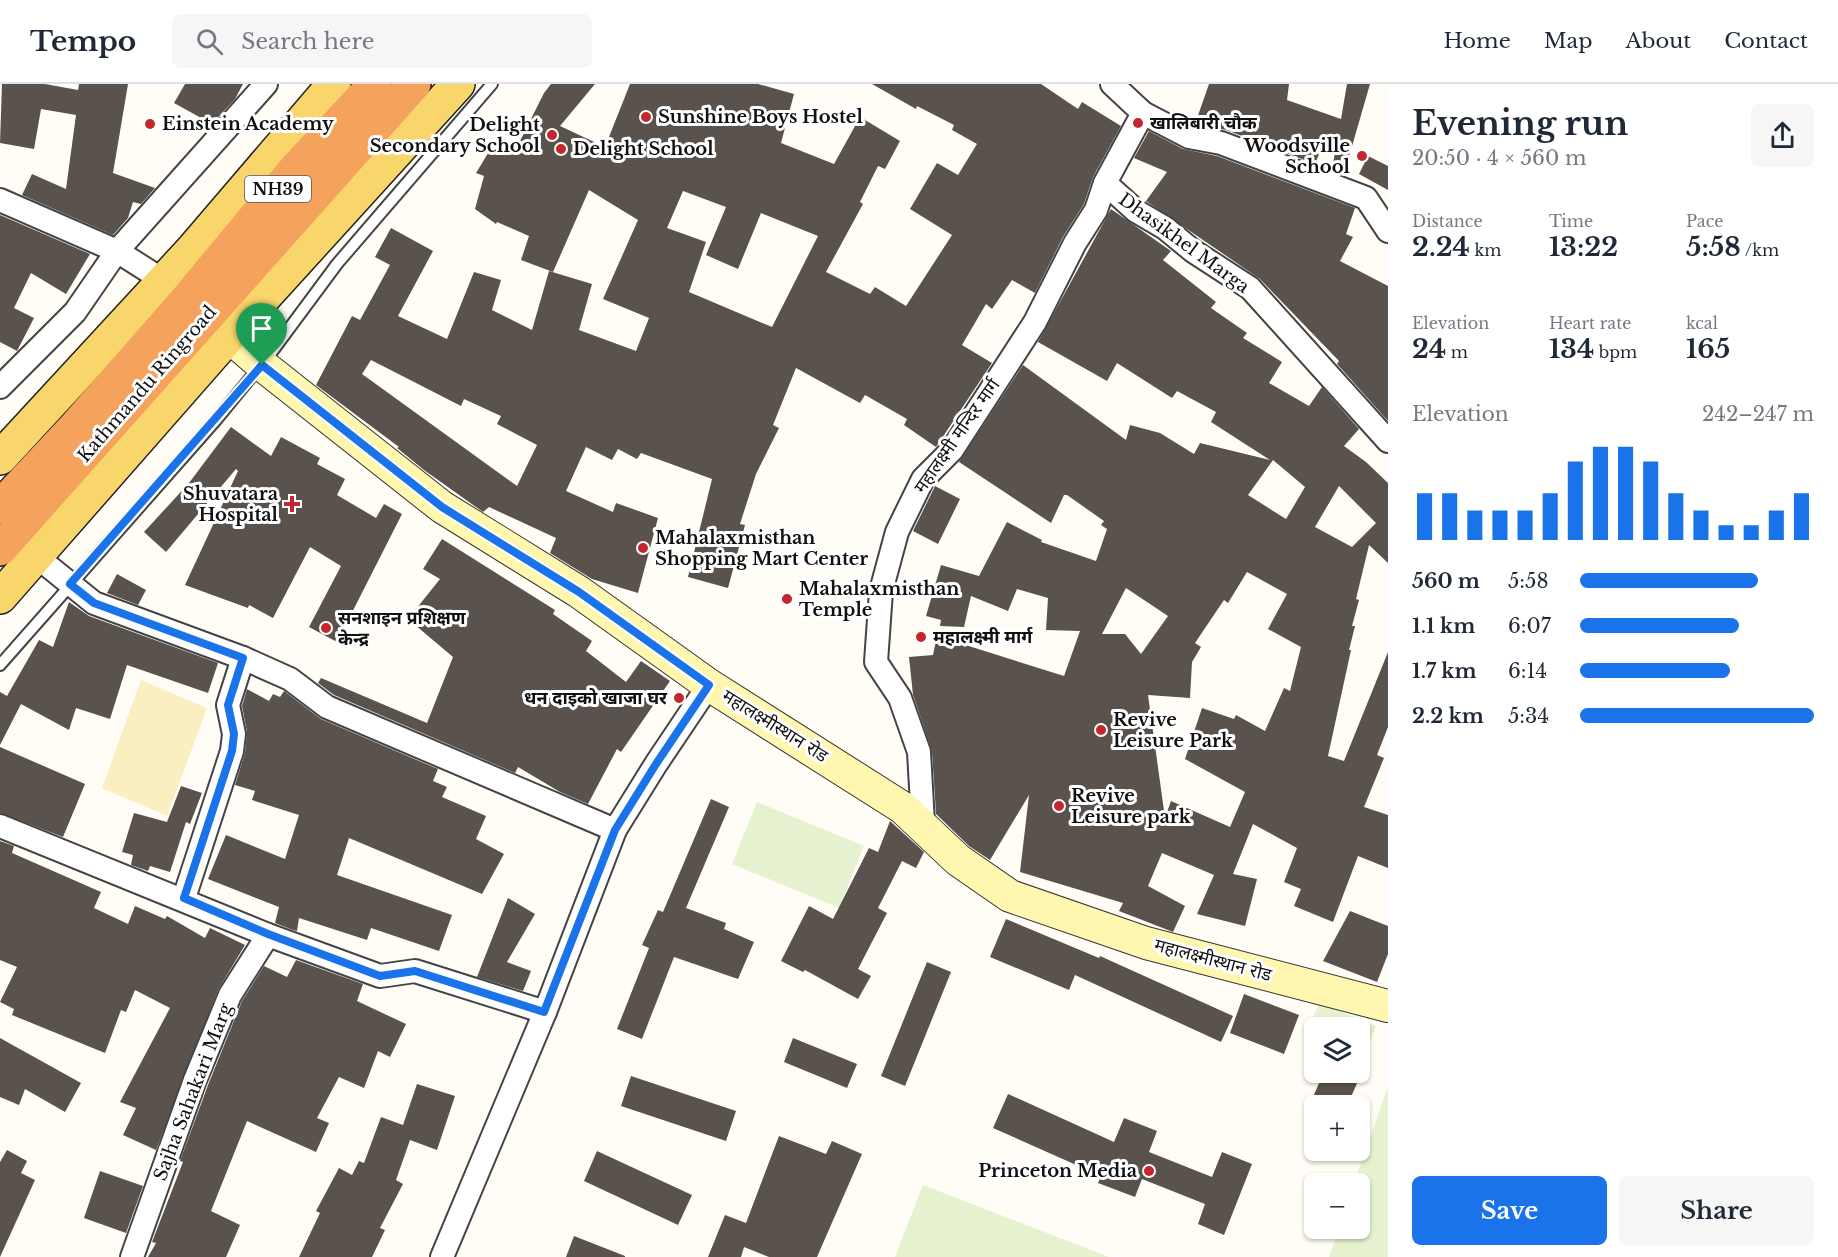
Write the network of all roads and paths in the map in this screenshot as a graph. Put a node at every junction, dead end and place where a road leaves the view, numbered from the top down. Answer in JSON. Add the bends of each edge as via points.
{"nodes":[{"id":1,"x":266,"y":84,"type":"edge"},
{"id":2,"x":334,"y":84,"type":"edge"},
{"id":3,"x":375,"y":84,"type":"edge"},
{"id":4,"x":414,"y":84,"type":"edge"},
{"id":5,"x":458,"y":84,"type":"edge"},
{"id":6,"x":492,"y":84,"type":"edge"},
{"id":7,"x":1112,"y":84,"type":"edge"},
{"id":8,"x":1143,"y":113,"type":"junction"},
{"id":9,"x":1106,"y":183,"type":"junction"},
{"id":10,"x":0,"y":200,"type":"edge"},
{"id":11,"x":1388,"y":231,"type":"edge"},
{"id":12,"x":117,"y":251,"type":"junction"},
{"id":13,"x":196,"y":308,"type":"junction"},
{"id":14,"x":262,"y":365,"type":"junction"},
{"id":15,"x":0,"y":387,"type":"edge"},
{"id":16,"x":1388,"y":441,"type":"edge"},
{"id":17,"x":0,"y":458,"type":"edge"},
{"id":18,"x":0,"y":507,"type":"edge"},
{"id":19,"x":0,"y":549,"type":"edge"},
{"id":20,"x":37,"y":557,"type":"junction"},
{"id":21,"x":70,"y":584,"type":"junction"},
{"id":22,"x":0,"y":597,"type":"edge"},
{"id":23,"x":243,"y":658,"type":"junction"},
{"id":24,"x":0,"y":664,"type":"edge"},
{"id":25,"x":709,"y":685,"type":"junction"},
{"id":26,"x":0,"y":826,"type":"edge"},
{"id":27,"x":615,"y":830,"type":"junction"},
{"id":28,"x":935,"y":840,"type":"junction"},
{"id":29,"x":184,"y":898,"type":"junction"},
{"id":30,"x":268,"y":934,"type":"junction"},
{"id":31,"x":1388,"y":1006,"type":"edge"},
{"id":32,"x":544,"y":1012,"type":"junction"},
{"id":33,"x":132,"y":1257,"type":"edge"},
{"id":34,"x":442,"y":1257,"type":"edge"}],
"edges":[{"from":1,"to":12,"type":"street"},
{"from":2,"to":13,"type":"main road"},
{"from":3,"to":13,"type":"highway","name":"Kathmandu Ringroad","number":"NH39","via":[[296,168]]},
{"from":4,"to":13,"type":"highway","name":"Kathmandu Ringroad","number":"NH39"},
{"from":5,"to":13,"type":"main road"},
{"from":6,"to":14,"type":"lane","via":[[337,264]]},
{"from":7,"to":8,"type":"street"},
{"from":8,"to":9,"type":"street","name":"Dhasikhel Marga"},
{"from":8,"to":11,"type":"street","via":[[1189,137],[1221,143],[1366,198]]},
{"from":9,"to":16,"type":"street","name":"Dhasikhel Marga","via":[[1136,211],[1250,288]]},
{"from":9,"to":28,"type":"street","name":"महालक्ष्मी मन्दिर मार्ग","via":[[1096,210],[1035,322],[952,450],[923,479],[894,542],[882,591],[876,662],[900,698],[919,752],[923,822]]},
{"from":10,"to":12,"type":"street"},
{"from":12,"to":13,"type":"street"},
{"from":12,"to":15,"type":"street","via":[[75,312]]},
{"from":13,"to":14,"type":"street","name":"महालक्ष्मीस्थान रोड"},
{"from":13,"to":17,"type":"main road"},
{"from":13,"to":18,"type":"highway","name":"Kathmandu Ringroad","number":"NH39"},
{"from":13,"to":19,"type":"highway","name":"Kathmandu Ringroad","number":"NH39","via":[[79,464]]},
{"from":13,"to":20,"type":"main road"},
{"from":14,"to":21,"type":"lane"},
{"from":14,"to":25,"type":"street","name":"महालक्ष्मीस्थान रोड","via":[[442,507],[579,592]]},
{"from":20,"to":21,"type":"street"},
{"from":20,"to":22,"type":"main road"},
{"from":21,"to":23,"type":"street","via":[[94,603]]},
{"from":21,"to":24,"type":"lane"},
{"from":23,"to":27,"type":"street","via":[[290,679],[327,707]]},
{"from":23,"to":29,"type":"street","via":[[228,705],[234,734],[232,751]]},
{"from":25,"to":27,"type":"street"},
{"from":25,"to":28,"type":"street","name":"महालक्ष्मीस्थान रोड","via":[[903,808]]},
{"from":26,"to":29,"type":"street"},
{"from":27,"to":32,"type":"street"},
{"from":28,"to":31,"type":"street","name":"महालक्ष्मीस्थान रोड","via":[[1010,896],[1146,943]]},
{"from":29,"to":30,"type":"street"},
{"from":30,"to":32,"type":"street","via":[[380,976],[415,971]]},
{"from":30,"to":33,"type":"street","name":"Sajha Sahakari Marg","via":[[230,995],[195,1080]]},
{"from":32,"to":34,"type":"street"}]}
